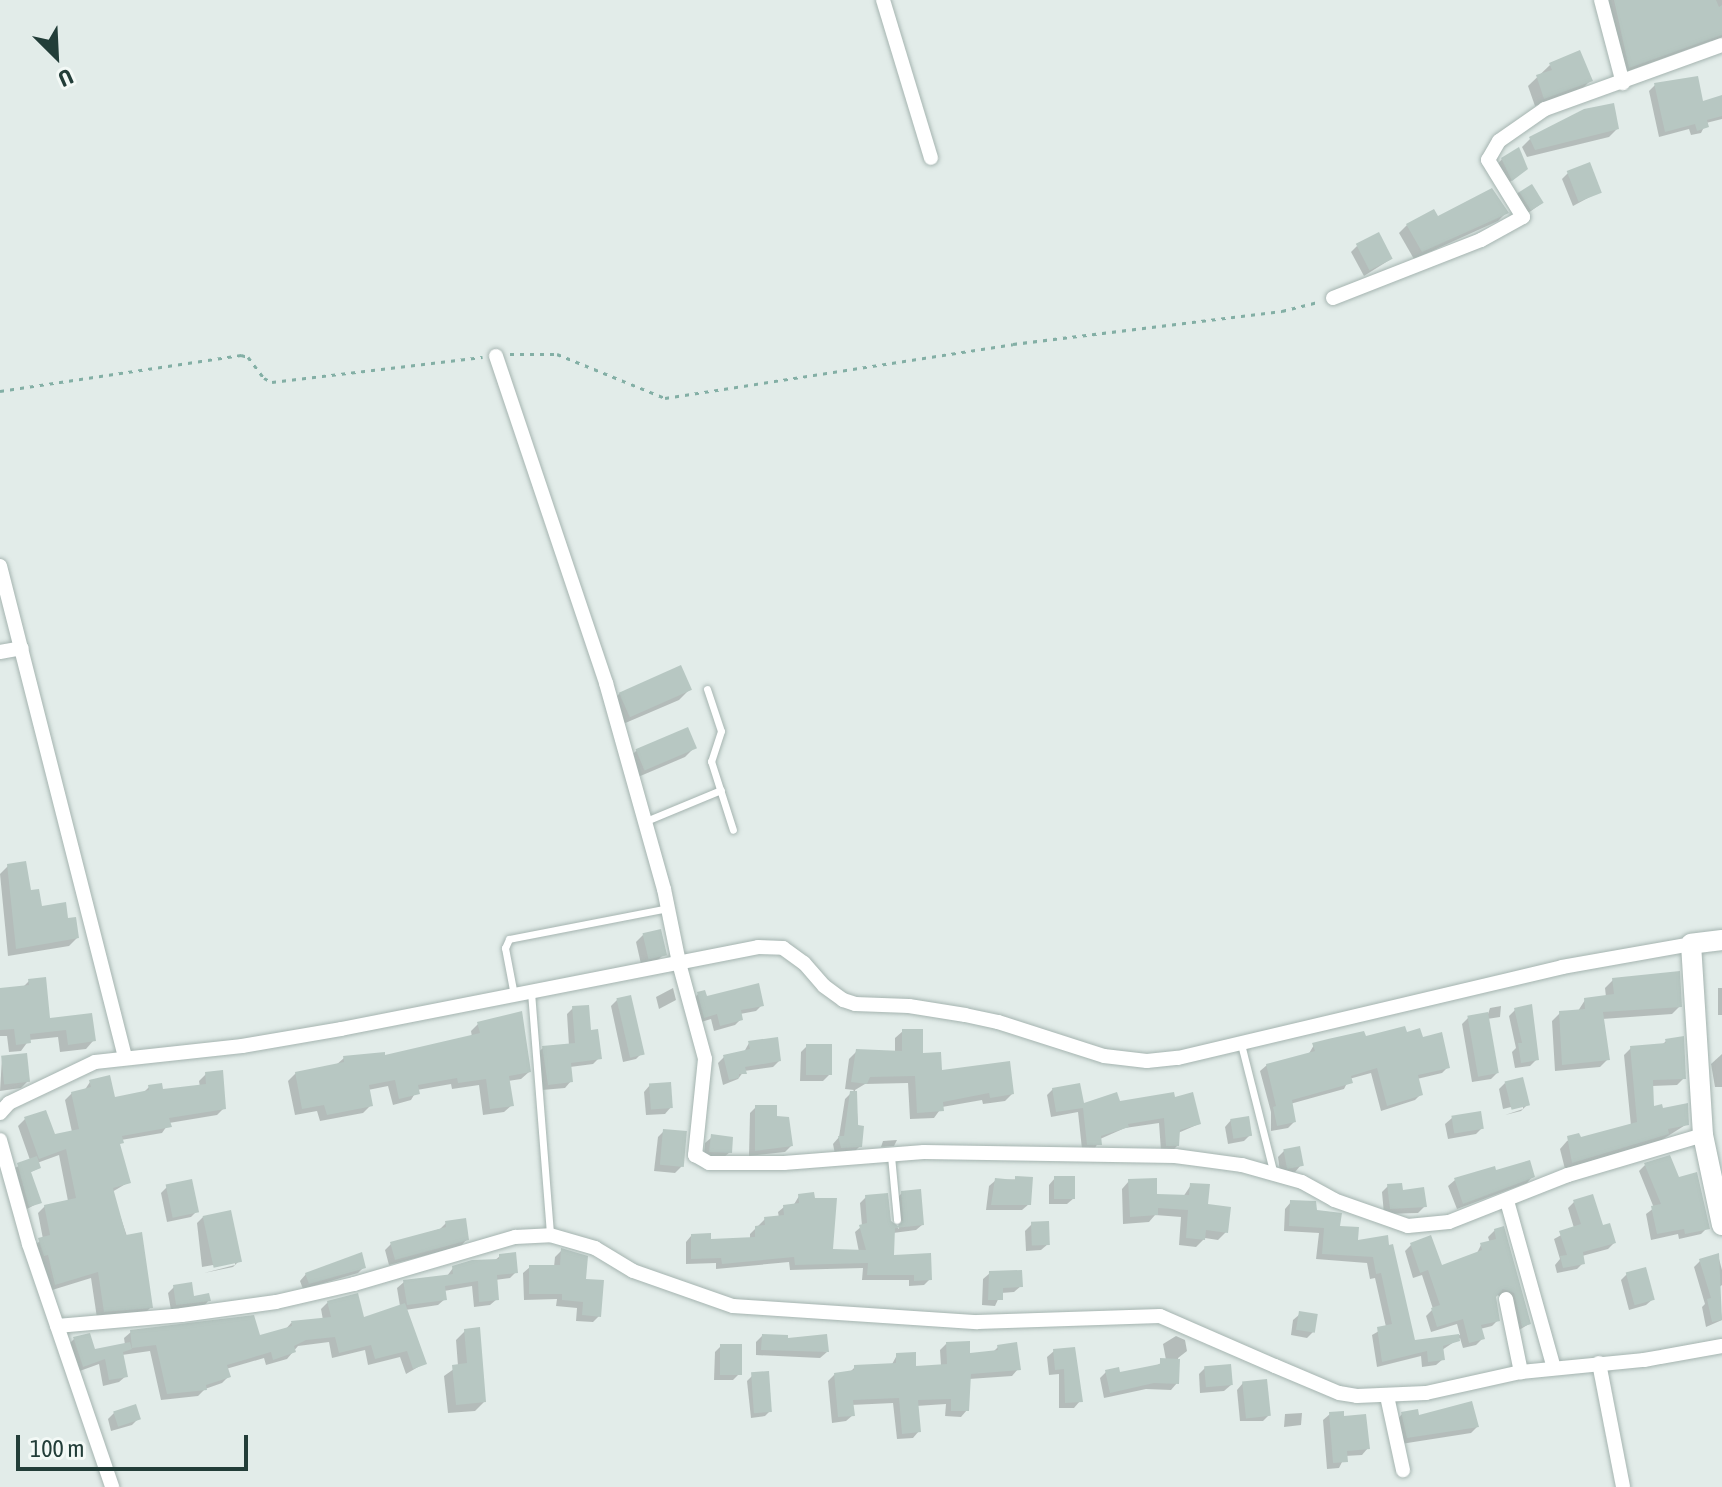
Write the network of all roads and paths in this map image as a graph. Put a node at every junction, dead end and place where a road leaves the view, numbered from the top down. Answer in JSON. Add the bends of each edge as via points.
{"nodes":[{"id":1,"x":883,"y":0,"type":"edge"},
{"id":2,"x":1601,"y":0,"type":"edge"},
{"id":3,"x":1722,"y":45,"type":"edge"},
{"id":4,"x":1623,"y":83,"type":"junction"},
{"id":5,"x":931,"y":158,"type":"dead end"},
{"id":6,"x":1333,"y":298,"type":"joint"},
{"id":7,"x":496,"y":356,"type":"junction"},
{"id":8,"x":0,"y":391,"type":"edge"},
{"id":9,"x":0,"y":566,"type":"edge"},
{"id":10,"x":22,"y":648,"type":"junction"},
{"id":11,"x":0,"y":652,"type":"edge"},
{"id":12,"x":707,"y":689,"type":"dead end"},
{"id":13,"x":721,"y":790,"type":"junction"},
{"id":14,"x":646,"y":821,"type":"junction"},
{"id":15,"x":733,"y":830,"type":"dead end"},
{"id":16,"x":668,"y":908,"type":"junction"},
{"id":17,"x":1722,"y":940,"type":"edge"},
{"id":18,"x":1691,"y":944,"type":"junction"},
{"id":19,"x":679,"y":963,"type":"junction"},
{"id":20,"x":531,"y":992,"type":"junction"},
{"id":21,"x":514,"y":995,"type":"junction"},
{"id":22,"x":1241,"y":1042,"type":"junction"},
{"id":23,"x":125,"y":1057,"type":"junction"},
{"id":24,"x":0,"y":1113,"type":"edge"},
{"id":25,"x":1703,"y":1135,"type":"junction"},
{"id":26,"x":0,"y":1140,"type":"edge"},
{"id":27,"x":891,"y":1156,"type":"junction"},
{"id":28,"x":1274,"y":1174,"type":"junction"},
{"id":29,"x":1507,"y":1201,"type":"junction"},
{"id":30,"x":897,"y":1220,"type":"dead end"},
{"id":31,"x":1722,"y":1225,"type":"edge"},
{"id":32,"x":550,"y":1235,"type":"junction"},
{"id":33,"x":1506,"y":1299,"type":"dead end"},
{"id":34,"x":57,"y":1326,"type":"junction"},
{"id":35,"x":1722,"y":1346,"type":"edge"},
{"id":36,"x":1599,"y":1363,"type":"junction"},
{"id":37,"x":1554,"y":1368,"type":"junction"},
{"id":38,"x":1521,"y":1372,"type":"junction"},
{"id":39,"x":1387,"y":1396,"type":"junction"},
{"id":40,"x":1403,"y":1470,"type":"dead end"},
{"id":41,"x":112,"y":1487,"type":"edge"},
{"id":42,"x":1623,"y":1487,"type":"edge"}],
"edges":[{"from":1,"to":5,"type":"street"},
{"from":2,"to":4,"type":"street"},
{"from":3,"to":4,"type":"street"},
{"from":4,"to":6,"type":"street","via":[[1545,109],[1491,150],[1488,160],[1523,217],[1481,240]]},
{"from":6,"to":7,"type":"path","via":[[1282,311],[1013,344],[665,398],[557,354]]},
{"from":7,"to":8,"type":"path","via":[[272,382],[241,355]]},
{"from":7,"to":14,"type":"street","via":[[606,683]]},
{"from":9,"to":10,"type":"street"},
{"from":10,"to":11,"type":"street"},
{"from":10,"to":23,"type":"street"},
{"from":12,"to":13,"type":"lane","via":[[721,731],[711,761]]},
{"from":13,"to":14,"type":"lane"},
{"from":13,"to":15,"type":"lane"},
{"from":14,"to":16,"type":"street"},
{"from":16,"to":19,"type":"street"},
{"from":16,"to":21,"type":"lane","via":[[509,939],[505,948]]},
{"from":17,"to":18,"type":"main road"},
{"from":18,"to":22,"type":"street","via":[[1562,967]]},
{"from":18,"to":25,"type":"main road"},
{"from":19,"to":20,"type":"street"},
{"from":19,"to":22,"type":"street","via":[[758,947],[783,948],[843,1000],[998,1022],[1104,1056],[1178,1058]]},
{"from":19,"to":27,"type":"street","via":[[705,1059],[695,1155],[709,1163]]},
{"from":20,"to":21,"type":"street"},
{"from":20,"to":32,"type":"lane"},
{"from":21,"to":23,"type":"street","via":[[242,1046]]},
{"from":22,"to":28,"type":"lane"},
{"from":23,"to":24,"type":"street","via":[[68,1072]]},
{"from":25,"to":29,"type":"street","via":[[1568,1175]]},
{"from":25,"to":31,"type":"main road"},
{"from":26,"to":34,"type":"street"},
{"from":27,"to":28,"type":"street","via":[[1175,1156]]},
{"from":27,"to":30,"type":"lane"},
{"from":28,"to":29,"type":"street","via":[[1408,1226],[1449,1222]]},
{"from":29,"to":37,"type":"street"},
{"from":32,"to":34,"type":"street","via":[[515,1237],[276,1302]]},
{"from":32,"to":39,"type":"street","via":[[595,1248],[633,1271],[733,1306],[977,1322],[1160,1316],[1339,1393]]},
{"from":33,"to":38,"type":"street"},
{"from":34,"to":41,"type":"street"},
{"from":35,"to":36,"type":"street"},
{"from":36,"to":37,"type":"street"},
{"from":36,"to":42,"type":"street"},
{"from":37,"to":38,"type":"street"},
{"from":38,"to":39,"type":"street"},
{"from":39,"to":40,"type":"street"}]}
